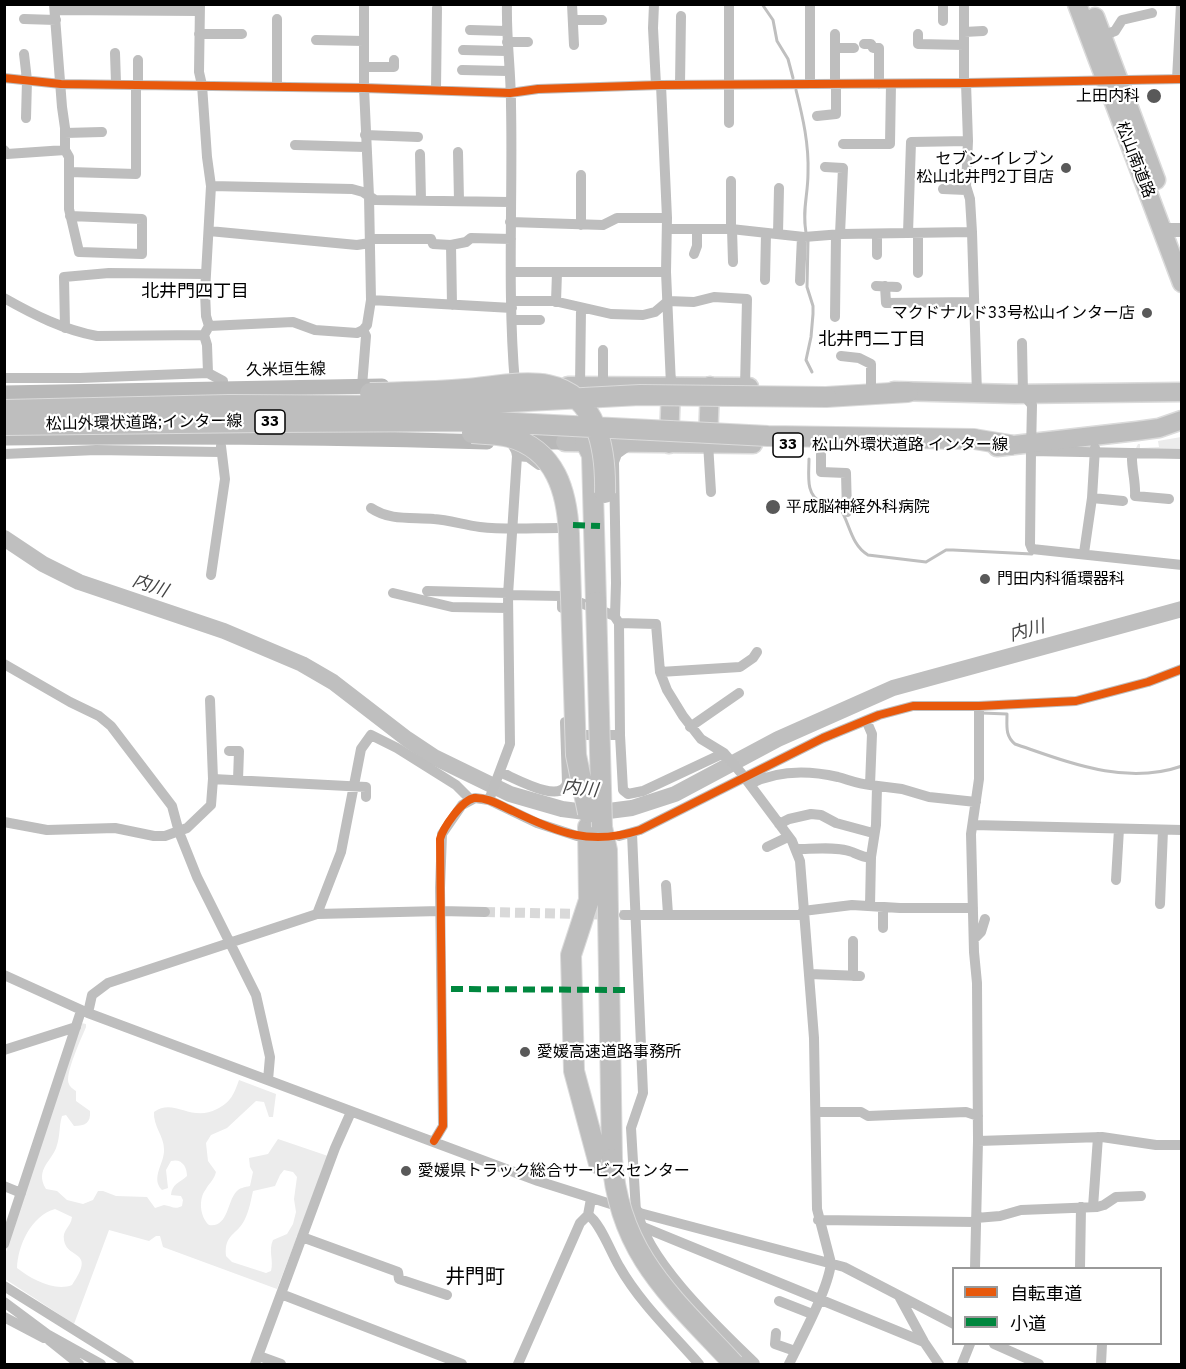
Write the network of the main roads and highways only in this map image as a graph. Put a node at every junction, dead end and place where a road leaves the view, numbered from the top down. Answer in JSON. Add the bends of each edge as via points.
{"nodes":[{"id":1,"x":1077,"y":4,"type":"edge"},
{"id":2,"x":1090,"y":4,"type":"edge"},
{"id":3,"x":1112,"y":81,"type":"junction"},
{"id":4,"x":1173,"y":230,"type":"edge"},
{"id":5,"x":1182,"y":248,"type":"edge"},
{"id":6,"x":1182,"y":283,"type":"edge"},
{"id":7,"x":416,"y":385,"type":"junction"},
{"id":8,"x":671,"y":385,"type":"junction"},
{"id":9,"x":574,"y":386,"type":"junction"},
{"id":10,"x":710,"y":386,"type":"junction"},
{"id":11,"x":908,"y":392,"type":"junction"},
{"id":12,"x":1182,"y":392,"type":"edge"},
{"id":13,"x":4,"y":393,"type":"edge"},
{"id":14,"x":225,"y":397,"type":"junction"},
{"id":15,"x":4,"y":410,"type":"edge"},
{"id":16,"x":1182,"y":420,"type":"edge"},
{"id":17,"x":264,"y":422,"type":"junction"},
{"id":18,"x":4,"y":426,"type":"edge"},
{"id":19,"x":4,"y":438,"type":"edge"},
{"id":20,"x":418,"y":439,"type":"junction"},
{"id":21,"x":575,"y":441,"type":"junction"},
{"id":22,"x":708,"y":443,"type":"junction"},
{"id":23,"x":221,"y":444,"type":"junction"},
{"id":24,"x":669,"y":444,"type":"junction"},
{"id":25,"x":1010,"y":445,"type":"junction"},
{"id":26,"x":603,"y":831,"type":"junction"},
{"id":27,"x":605,"y":1162,"type":"junction"},
{"id":28,"x":716,"y":1365,"type":"edge"},
{"id":29,"x":734,"y":1365,"type":"edge"}],
"edges":[{"from":1,"to":3,"type":"highway","name":"松山南道路"},
{"from":2,"to":3,"type":"highway","name":"松山南道路"},
{"from":3,"to":4,"type":"highway","name":"松山南道路"},
{"from":4,"to":5,"type":"highway","name":"松山南道路"},
{"from":4,"to":6,"type":"highway","name":"松山南道路"},
{"from":7,"to":9,"type":"main road","name":"久米垣生線"},
{"from":7,"to":14,"type":"main road","name":"久米垣生線"},
{"from":7,"to":20,"type":"main road"},
{"from":8,"to":9,"type":"highway","number":"33"},
{"from":8,"to":10,"type":"highway","number":"33"},
{"from":8,"to":24,"type":"highway"},
{"from":9,"to":21,"type":"highway"},
{"from":10,"to":11,"type":"highway","number":"33"},
{"from":10,"to":22,"type":"highway"},
{"from":11,"to":12,"type":"highway","number":"33"},
{"from":11,"to":14,"type":"highway","name":"松山外環状道路;インター線","number":"33","bridge":true,"via":[[826,397],[621,396],[433,406]]},
{"from":13,"to":14,"type":"main road","name":"久米垣生線"},
{"from":14,"to":15,"type":"highway","name":"松山外環状道路;インター線","number":"33","bridge":true},
{"from":14,"to":23,"type":"main road"},
{"from":14,"to":26,"type":"highway","bridge":true,"via":[[443,391],[533,383],[556,387],[576,399],[600,435],[606,465]]},
{"from":16,"to":25,"type":"highway","name":"松山外環状道路 インター線","number":"33","via":[[1095,444]]},
{"from":17,"to":18,"type":"highway","name":"松山外環状道路;インター線","number":"33","bridge":true},
{"from":17,"to":25,"type":"highway","name":"松山外環状道路;インター線","number":"33","bridge":true,"via":[[535,423],[722,434],[974,439]]},
{"from":17,"to":26,"type":"highway","bridge":true,"via":[[510,437],[536,450],[549,464],[561,483],[568,508],[576,755]]},
{"from":19,"to":23,"type":"main road"},
{"from":20,"to":21,"type":"main road","via":[[514,449]]},
{"from":20,"to":23,"type":"main road"},
{"from":21,"to":24,"type":"highway","name":"松山外環状道路 インター線","number":"33"},
{"from":21,"to":26,"type":"highway","bridge":true,"via":[[592,455],[589,599]]},
{"from":22,"to":24,"type":"highway","name":"松山外環状道路 インター線","number":"33"},
{"from":22,"to":25,"type":"highway","name":"松山外環状道路 インター線","number":"33","via":[[973,448]]},
{"from":26,"to":27,"type":"highway"},
{"from":26,"to":27,"type":"highway","via":[[589,900],[571,955],[574,1071]]},
{"from":27,"to":28,"type":"highway","via":[[607,1214],[623,1251],[657,1300]]},
{"from":27,"to":29,"type":"highway","bridge":true,"via":[[637,1250],[653,1274]]}]}
